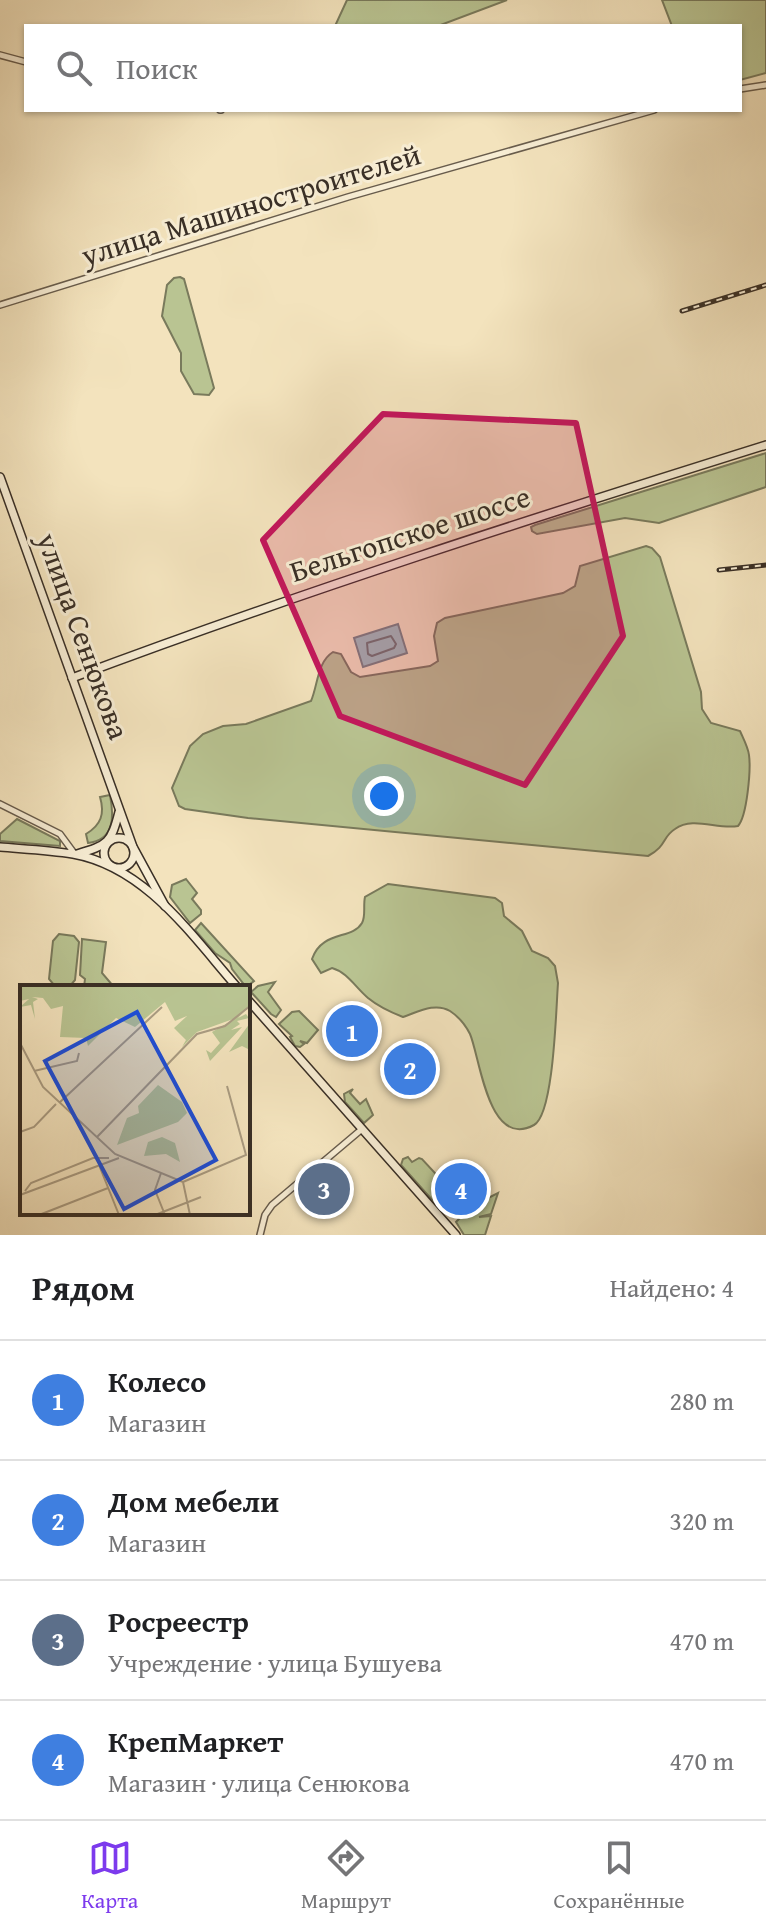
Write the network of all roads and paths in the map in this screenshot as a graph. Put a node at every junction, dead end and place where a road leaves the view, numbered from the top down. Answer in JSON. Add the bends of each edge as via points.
{"nodes":[{"id":1,"x":0,"y":55,"type":"edge"},
{"id":2,"x":24,"y":61,"type":"edge"},
{"id":3,"x":766,"y":85,"type":"edge"},
{"id":4,"x":742,"y":89,"type":"edge"},
{"id":5,"x":647,"y":112,"type":"edge"},
{"id":6,"x":0,"y":305,"type":"edge"},
{"id":7,"x":766,"y":445,"type":"edge"},
{"id":8,"x":0,"y":477,"type":"edge"},
{"id":9,"x":72,"y":678,"type":"junction"},
{"id":10,"x":0,"y":804,"type":"edge"},
{"id":11,"x":119,"y":812,"type":"junction"},
{"id":12,"x":109,"y":842,"type":"junction"},
{"id":13,"x":0,"y":847,"type":"edge"},
{"id":14,"x":133,"y":847,"type":"junction"},
{"id":15,"x":75,"y":854,"type":"junction"},
{"id":16,"x":111,"y":866,"type":"junction"},
{"id":17,"x":165,"y":906,"type":"junction"},
{"id":18,"x":235,"y":985,"type":"edge"},
{"id":19,"x":250,"y":1002,"type":"edge"},
{"id":20,"x":362,"y":1129,"type":"junction"},
{"id":21,"x":260,"y":1235,"type":"edge"},
{"id":22,"x":456,"y":1235,"type":"edge"}],
"edges":[{"from":1,"to":2,"type":"street"},
{"from":3,"to":4,"type":"street"},
{"from":5,"to":6,"type":"street","name":"улица Машиностроителей"},
{"from":7,"to":9,"type":"main road","name":"Бельгопское шоссе","via":[[402,560]]},
{"from":8,"to":9,"type":"main road","name":"улица Сенюкова"},
{"from":9,"to":11,"type":"main road","name":"улица Сенюкова"},
{"from":10,"to":15,"type":"street","via":[[60,834]]},
{"from":11,"to":12,"type":"main road"},
{"from":11,"to":14,"type":"main road","name":"улица Сенюкова"},
{"from":12,"to":14,"type":"main road","via":[[121,838]]},
{"from":12,"to":15,"type":"main road"},
{"from":12,"to":16,"type":"main road","via":[[103,853]]},
{"from":13,"to":15,"type":"main road"},
{"from":14,"to":16,"type":"main road","via":[[129,865]]},
{"from":14,"to":17,"type":"main road","name":"улица Сенюкова"},
{"from":15,"to":16,"type":"main road","name":"улица Сенюкова"},
{"from":16,"to":17,"type":"main road","name":"улица Сенюкова"},
{"from":17,"to":18,"type":"main road","name":"улица Сенюкова"},
{"from":19,"to":20,"type":"main road"},
{"from":20,"to":21,"type":"street","via":[[272,1205]]},
{"from":20,"to":22,"type":"main road"}]}
